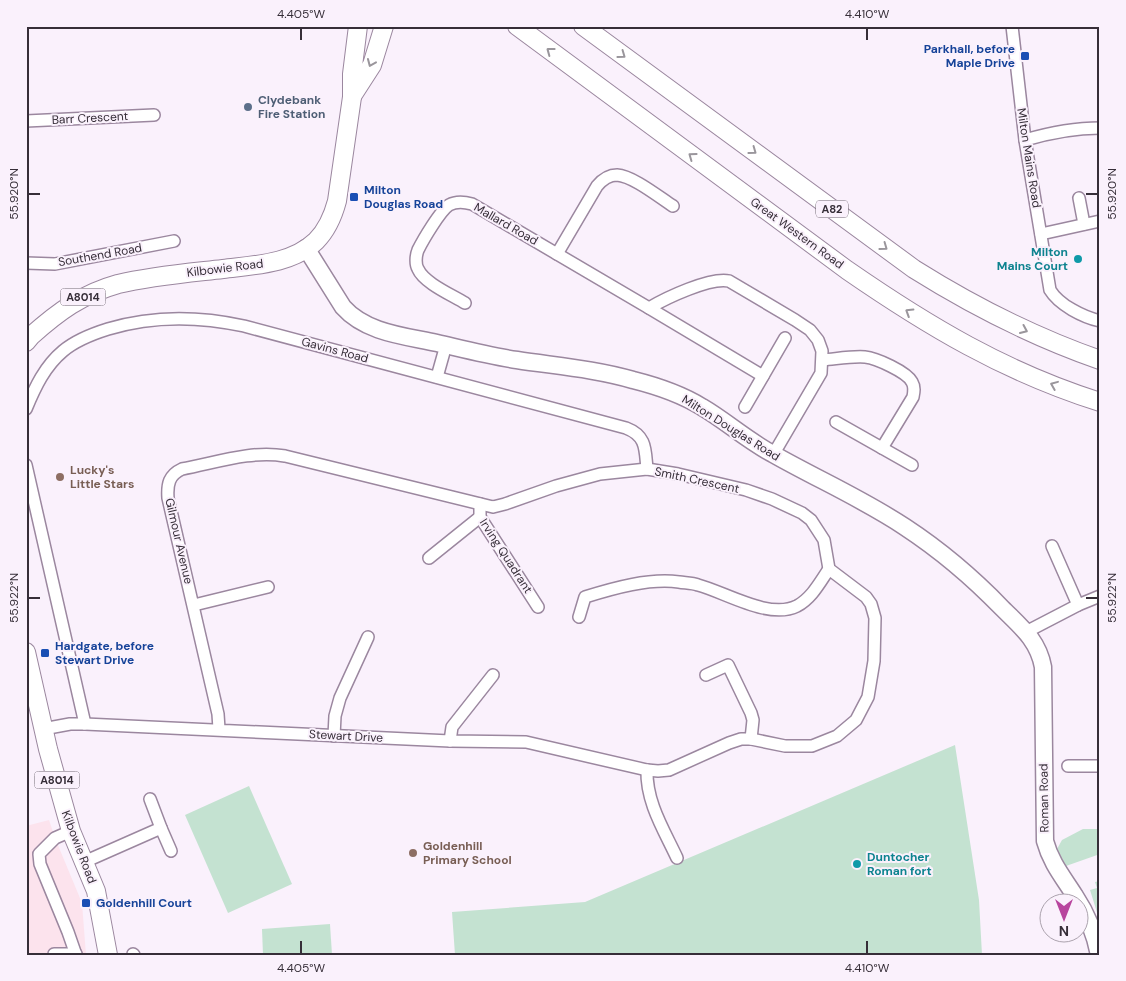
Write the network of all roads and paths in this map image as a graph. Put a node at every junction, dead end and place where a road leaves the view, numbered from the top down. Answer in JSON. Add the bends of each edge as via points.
{"nodes":[{"id":1,"x":358,"y":26,"type":"edge"},
{"id":2,"x":384,"y":26,"type":"edge"},
{"id":3,"x":517,"y":26,"type":"edge"},
{"id":4,"x":583,"y":26,"type":"edge"},
{"id":5,"x":1012,"y":26,"type":"edge"},
{"id":6,"x":352,"y":97,"type":"junction"},
{"id":7,"x":154,"y":115,"type":"dead end"},
{"id":8,"x":26,"y":121,"type":"edge"},
{"id":9,"x":1100,"y":128,"type":"edge"},
{"id":10,"x":1024,"y":140,"type":"junction"},
{"id":11,"x":1079,"y":198,"type":"dead end"},
{"id":12,"x":673,"y":206,"type":"dead end"},
{"id":13,"x":1100,"y":221,"type":"edge"},
{"id":14,"x":1084,"y":224,"type":"junction"},
{"id":15,"x":1041,"y":234,"type":"junction"},
{"id":16,"x":174,"y":241,"type":"dead end"},
{"id":17,"x":306,"y":248,"type":"junction"},
{"id":18,"x":557,"y":254,"type":"junction"},
{"id":19,"x":26,"y":263,"type":"edge"},
{"id":20,"x":465,"y":303,"type":"dead end"},
{"id":21,"x":648,"y":308,"type":"junction"},
{"id":22,"x":1100,"y":321,"type":"edge"},
{"id":23,"x":28,"y":336,"type":"edge"},
{"id":24,"x":784,"y":338,"type":"dead end"},
{"id":25,"x":446,"y":345,"type":"junction"},
{"id":26,"x":822,"y":360,"type":"junction"},
{"id":27,"x":1100,"y":360,"type":"edge"},
{"id":28,"x":763,"y":376,"type":"junction"},
{"id":29,"x":438,"y":377,"type":"junction"},
{"id":30,"x":1100,"y":402,"type":"edge"},
{"id":31,"x":745,"y":407,"type":"dead end"},
{"id":32,"x":26,"y":409,"type":"edge"},
{"id":33,"x":836,"y":422,"type":"dead end"},
{"id":34,"x":882,"y":448,"type":"junction"},
{"id":35,"x":773,"y":455,"type":"junction"},
{"id":36,"x":912,"y":465,"type":"dead end"},
{"id":37,"x":27,"y":469,"type":"edge"},
{"id":38,"x":647,"y":469,"type":"junction"},
{"id":39,"x":468,"y":502,"type":"joint"},
{"id":40,"x":480,"y":504,"type":"junction"},
{"id":41,"x":480,"y":518,"type":"junction"},
{"id":42,"x":1052,"y":546,"type":"dead end"},
{"id":43,"x":429,"y":558,"type":"dead end"},
{"id":44,"x":829,"y":569,"type":"junction"},
{"id":45,"x":268,"y":587,"type":"dead end"},
{"id":46,"x":1100,"y":596,"type":"edge"},
{"id":47,"x":194,"y":605,"type":"junction"},
{"id":48,"x":1078,"y":605,"type":"junction"},
{"id":49,"x":538,"y":607,"type":"dead end"},
{"id":50,"x":579,"y":617,"type":"dead end"},
{"id":51,"x":1026,"y":632,"type":"junction"},
{"id":52,"x":368,"y":637,"type":"dead end"},
{"id":53,"x":26,"y":652,"type":"edge"},
{"id":54,"x":493,"y":675,"type":"dead end"},
{"id":55,"x":706,"y":675,"type":"dead end"},
{"id":56,"x":85,"y":724,"type":"junction"},
{"id":57,"x":43,"y":729,"type":"junction"},
{"id":58,"x":220,"y":729,"type":"junction"},
{"id":59,"x":334,"y":736,"type":"junction"},
{"id":60,"x":751,"y":739,"type":"junction"},
{"id":61,"x":450,"y":741,"type":"junction"},
{"id":62,"x":1068,"y":766,"type":"dead end"},
{"id":63,"x":1100,"y":766,"type":"edge"},
{"id":64,"x":647,"y":770,"type":"junction"},
{"id":65,"x":150,"y":799,"type":"dead end"},
{"id":66,"x":162,"y":828,"type":"junction"},
{"id":67,"x":71,"y":831,"type":"junction"},
{"id":68,"x":171,"y":851,"type":"dead end"},
{"id":69,"x":677,"y":858,"type":"dead end"},
{"id":70,"x":84,"y":862,"type":"junction"},
{"id":71,"x":54,"y":954,"type":"edge"},
{"id":72,"x":76,"y":954,"type":"edge"},
{"id":73,"x":108,"y":955,"type":"edge"},
{"id":74,"x":1099,"y":955,"type":"edge"}],
"edges":[{"from":1,"to":6,"type":"main road","name":"Kilbowie Road","number":"A8014"},
{"from":2,"to":6,"type":"main road","name":"Kilbowie Road","number":"A8014","one_way":true,"via":[[372,65]]},
{"from":30,"to":3,"type":"main road","name":"Great Western Road","one_way":true,"via":[[991,358],[896,304]]},
{"from":4,"to":27,"type":"main road","number":"A82","one_way":true,"via":[[914,269],[1016,327]]},
{"from":5,"to":10,"type":"street","name":"Milton Mains Road"},
{"from":6,"to":17,"type":"main road","name":"Kilbowie Road","number":"A8014","via":[[334,213],[325,231]]},
{"from":7,"to":8,"type":"street","name":"Barr Crescent"},
{"from":9,"to":10,"type":"street"},
{"from":10,"to":15,"type":"street","name":"Milton Mains Road"},
{"from":11,"to":14,"type":"street"},
{"from":12,"to":18,"type":"street","via":[[632,180],[616,175],[608,177],[597,186]]},
{"from":13,"to":14,"type":"street"},
{"from":14,"to":15,"type":"street"},
{"from":15,"to":22,"type":"street","name":"Milton Mains Road","via":[[1053,296]]},
{"from":16,"to":19,"type":"street","name":"Southend Road","via":[[55,264]]},
{"from":17,"to":23,"type":"main road","name":"Kilbowie Road","number":"A8014","via":[[292,256],[261,265],[118,284],[66,306]]},
{"from":17,"to":25,"type":"street","name":"Milton Douglas Road","via":[[344,307],[356,318],[371,327]]},
{"from":18,"to":20,"type":"street","name":"Mallard Road","via":[[472,204],[450,205],[418,250],[417,269],[428,281]]},
{"from":18,"to":21,"type":"street","name":"Mallard Road"},
{"from":21,"to":26,"type":"street","via":[[705,284],[729,281],[810,330],[820,346]]},
{"from":21,"to":28,"type":"street","name":"Mallard Road"},
{"from":24,"to":28,"type":"street"},
{"from":25,"to":29,"type":"street"},
{"from":25,"to":35,"type":"street","name":"Milton Douglas Road","via":[[649,384],[702,407]]},
{"from":26,"to":34,"type":"street","via":[[876,359],[908,376],[914,388],[913,397]]},
{"from":26,"to":35,"type":"street","via":[[821,373]]},
{"from":28,"to":31,"type":"street"},
{"from":29,"to":32,"type":"street","name":"Gavins Road","via":[[244,326],[172,317],[136,322],[96,333],[63,351],[43,374]]},
{"from":29,"to":38,"type":"street","name":"Gavins Road","via":[[633,431],[643,441]]},
{"from":33,"to":34,"type":"street"},
{"from":34,"to":36,"type":"street"},
{"from":35,"to":51,"type":"street","name":"Milton Douglas Road","via":[[862,500],[905,526],[952,562]]},
{"from":37,"to":56,"type":"street"},
{"from":38,"to":40,"type":"street","name":"Smith Crescent","via":[[574,480],[499,506]]},
{"from":38,"to":44,"type":"street","name":"Smith Crescent","via":[[721,483],[791,507],[811,520],[819,531],[824,540]]},
{"from":39,"to":40,"type":"street","name":"Smith Crescent"},
{"from":39,"to":47,"type":"street","name":"Gilmour Avenue","via":[[272,454],[182,469],[171,477],[168,490]]},
{"from":40,"to":41,"type":"street","name":"Irving Quadrant"},
{"from":41,"to":43,"type":"street"},
{"from":41,"to":49,"type":"street","name":"Irving Quadrant"},
{"from":42,"to":48,"type":"street"},
{"from":44,"to":50,"type":"street","via":[[811,595],[796,606],[782,610],[760,607],[698,585],[654,582],[585,597]]},
{"from":44,"to":60,"type":"street","name":"Stewart Drive","via":[[866,597],[874,610],[874,661],[868,697],[856,720],[825,742],[798,747]]},
{"from":45,"to":47,"type":"street"},
{"from":46,"to":48,"type":"street"},
{"from":47,"to":58,"type":"street","name":"Gilmour Avenue"},
{"from":48,"to":51,"type":"street"},
{"from":51,"to":74,"type":"street","name":"Roman Road","via":[[1038,647],[1042,667],[1045,841],[1053,863],[1085,913]]},
{"from":52,"to":59,"type":"street","via":[[340,698]]},
{"from":53,"to":57,"type":"main road","name":"Kilbowie Road","number":"A8014"},
{"from":54,"to":61,"type":"street","via":[[452,727]]},
{"from":55,"to":60,"type":"street","via":[[728,665],[751,713]]},
{"from":56,"to":57,"type":"street","name":"Stewart Drive"},
{"from":56,"to":58,"type":"street","name":"Stewart Drive"},
{"from":57,"to":67,"type":"main road","name":"Kilbowie Road","number":"A8014"},
{"from":58,"to":59,"type":"street","name":"Stewart Drive"},
{"from":59,"to":61,"type":"street","name":"Stewart Drive"},
{"from":60,"to":64,"type":"street","name":"Stewart Drive","via":[[729,743],[670,770]]},
{"from":61,"to":64,"type":"street","name":"Stewart Drive","via":[[526,742]]},
{"from":62,"to":63,"type":"street"},
{"from":64,"to":69,"type":"street","via":[[647,788]]},
{"from":65,"to":66,"type":"street"},
{"from":66,"to":68,"type":"street"},
{"from":66,"to":70,"type":"street"},
{"from":67,"to":70,"type":"main road","name":"Kilbowie Road","number":"A8014"},
{"from":67,"to":72,"type":"street","via":[[55,838],[40,854],[40,864]]},
{"from":70,"to":73,"type":"main road","name":"Kilbowie Road","number":"A8014","via":[[96,891]]},
{"from":71,"to":72,"type":"street"}]}
